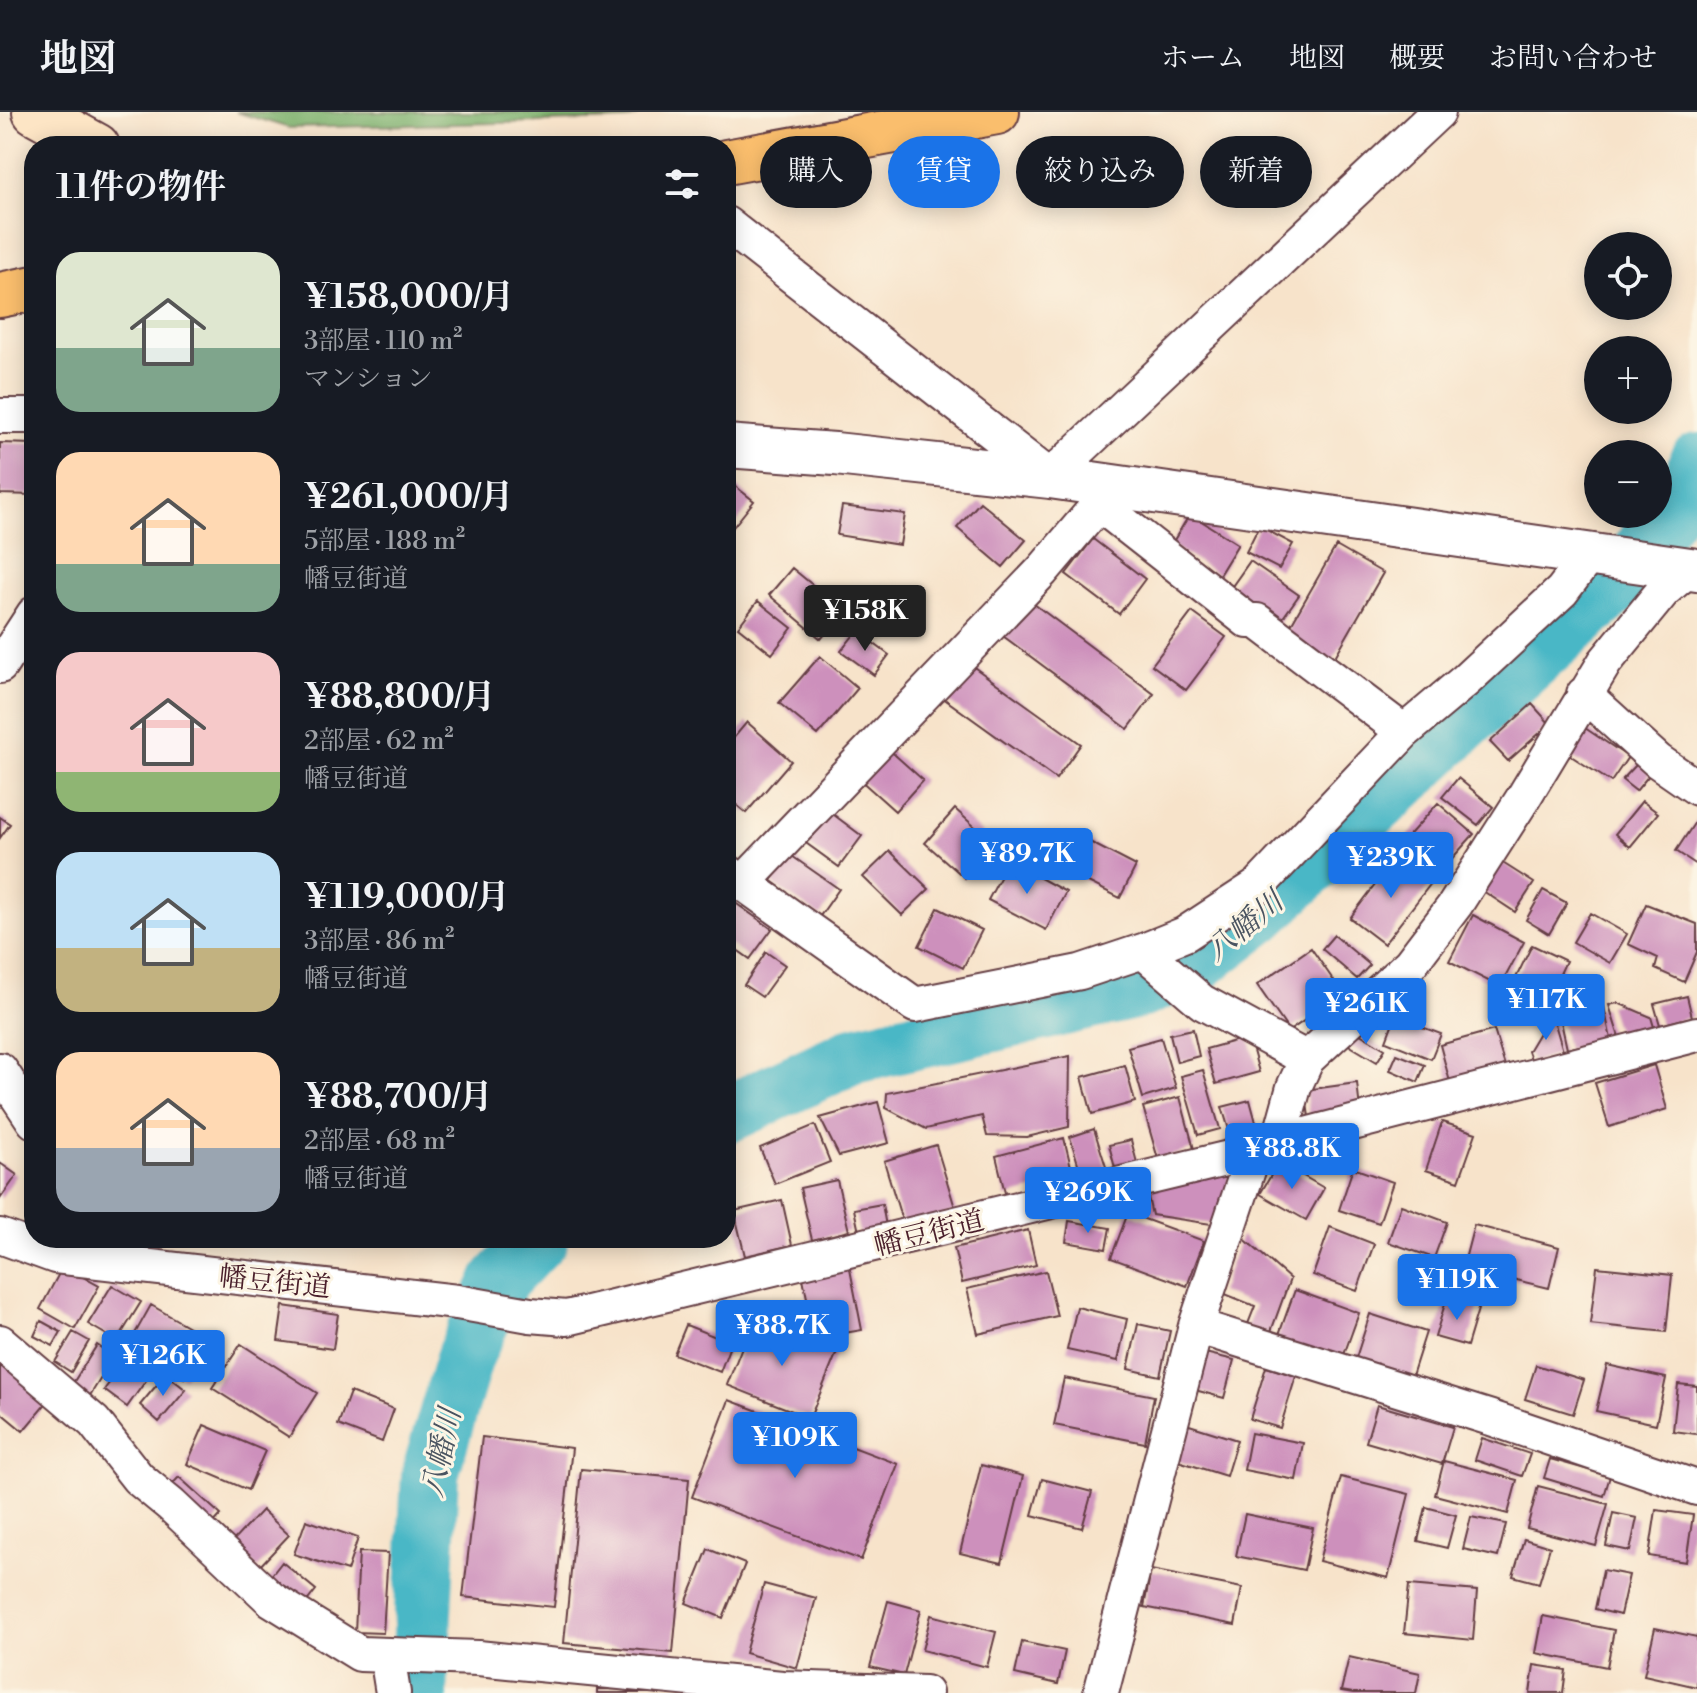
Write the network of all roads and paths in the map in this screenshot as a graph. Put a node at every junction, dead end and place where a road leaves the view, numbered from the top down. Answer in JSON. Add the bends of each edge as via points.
{"nodes":[{"id":1,"x":35,"y":112,"type":"edge"},
{"id":2,"x":997,"y":112,"type":"edge"},
{"id":3,"x":1438,"y":112,"type":"edge"},
{"id":4,"x":79,"y":136,"type":"edge"},
{"id":5,"x":736,"y":160,"type":"edge"},
{"id":6,"x":736,"y":232,"type":"edge"},
{"id":7,"x":24,"y":290,"type":"edge"},
{"id":8,"x":0,"y":295,"type":"edge"},
{"id":9,"x":0,"y":416,"type":"edge"},
{"id":10,"x":24,"y":416,"type":"edge"},
{"id":11,"x":736,"y":447,"type":"edge"},
{"id":12,"x":1050,"y":477,"type":"junction"},
{"id":13,"x":1105,"y":495,"type":"junction"},
{"id":14,"x":1594,"y":554,"type":"junction"},
{"id":15,"x":1687,"y":569,"type":"edge"},
{"id":16,"x":24,"y":629,"type":"edge"},
{"id":17,"x":0,"y":666,"type":"edge"},
{"id":18,"x":1584,"y":694,"type":"junction"},
{"id":19,"x":1404,"y":732,"type":"junction"},
{"id":20,"x":1697,"y":788,"type":"edge"},
{"id":21,"x":736,"y":876,"type":"edge"},
{"id":22,"x":736,"y":879,"type":"edge"},
{"id":23,"x":1144,"y":952,"type":"junction"},
{"id":24,"x":1697,"y":1034,"type":"edge"},
{"id":25,"x":1307,"y":1059,"type":"junction"},
{"id":26,"x":0,"y":1070,"type":"edge"},
{"id":27,"x":24,"y":1106,"type":"edge"},
{"id":28,"x":1267,"y":1147,"type":"junction"},
{"id":29,"x":0,"y":1236,"type":"edge"},
{"id":30,"x":24,"y":1245,"type":"edge"},
{"id":31,"x":33,"y":1248,"type":"edge"},
{"id":32,"x":122,"y":1252,"type":"edge"},
{"id":33,"x":1196,"y":1326,"type":"junction"},
{"id":34,"x":0,"y":1342,"type":"edge"},
{"id":35,"x":1697,"y":1488,"type":"edge"},
{"id":36,"x":387,"y":1656,"type":"junction"},
{"id":37,"x":393,"y":1693,"type":"edge"},
{"id":38,"x":925,"y":1693,"type":"edge"},
{"id":39,"x":1101,"y":1693,"type":"edge"}],
"edges":[{"from":1,"to":4,"type":"main road"},
{"from":2,"to":5,"type":"highway"},
{"from":3,"to":12,"type":"street"},
{"from":6,"to":12,"type":"street"},
{"from":7,"to":8,"type":"highway"},
{"from":9,"to":10,"type":"street"},
{"from":11,"to":12,"type":"street"},
{"from":12,"to":13,"type":"street"},
{"from":13,"to":14,"type":"street"},
{"from":13,"to":19,"type":"street","via":[[1248,621],[1257,621]]},
{"from":13,"to":21,"type":"street","via":[[1042,571]]},
{"from":14,"to":15,"type":"street"},
{"from":14,"to":19,"type":"street","via":[[1562,591]]},
{"from":15,"to":18,"type":"street","via":[[1655,600]]},
{"from":16,"to":17,"type":"street"},
{"from":18,"to":20,"type":"street","via":[[1658,761]]},
{"from":18,"to":25,"type":"street","via":[[1455,905],[1410,964]]},
{"from":19,"to":23,"type":"street","via":[[1258,886],[1185,934]]},
{"from":22,"to":23,"type":"street","via":[[915,1005],[1080,972]]},
{"from":23,"to":25,"type":"street","via":[[1202,1002]]},
{"from":24,"to":28,"type":"street","name":"幡豆街道"},
{"from":25,"to":28,"type":"street"},
{"from":26,"to":27,"type":"street"},
{"from":28,"to":32,"type":"street","name":"幡豆街道","via":[[567,1318]]},
{"from":28,"to":33,"type":"street"},
{"from":29,"to":30,"type":"street","name":"幡豆街道"},
{"from":31,"to":32,"type":"street","name":"幡豆街道","via":[[55,1256]]},
{"from":33,"to":35,"type":"street"},
{"from":33,"to":39,"type":"street"},
{"from":34,"to":36,"type":"street","via":[[94,1422],[138,1478],[271,1599],[360,1654]]},
{"from":36,"to":37,"type":"street"},
{"from":36,"to":38,"type":"street","via":[[478,1658],[782,1688]]}]}
